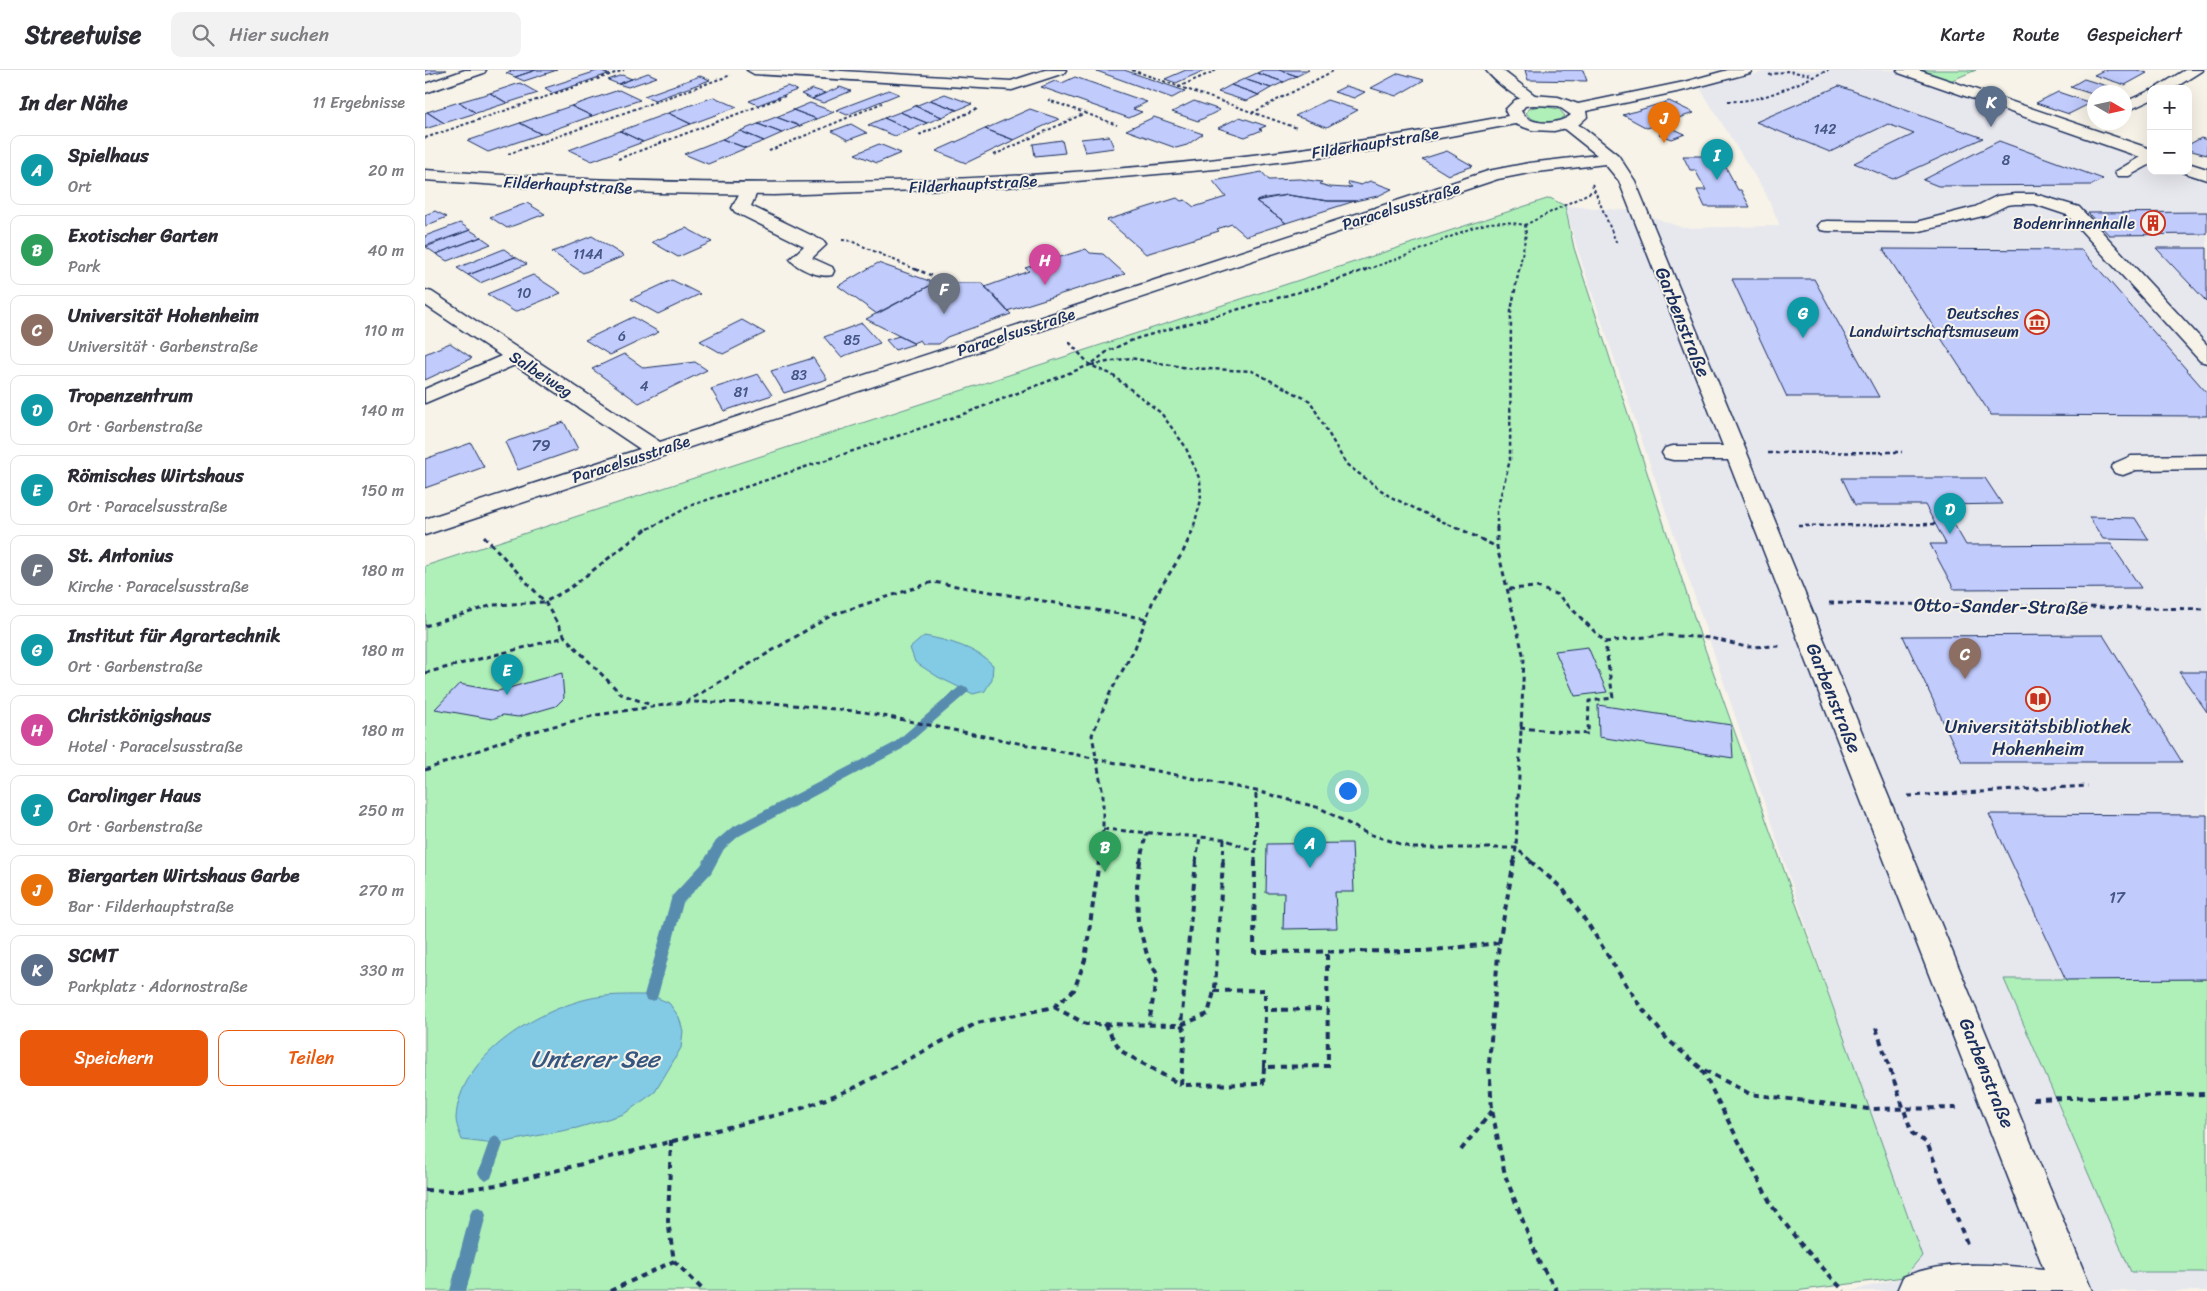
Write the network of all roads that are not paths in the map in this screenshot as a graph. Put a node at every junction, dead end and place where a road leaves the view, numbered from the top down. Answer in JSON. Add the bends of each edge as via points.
{"nodes":[{"id":1,"x":479,"y":70,"type":"edge"},
{"id":2,"x":753,"y":70,"type":"edge"},
{"id":3,"x":1059,"y":70,"type":"edge"},
{"id":4,"x":1485,"y":70,"type":"edge"},
{"id":5,"x":1493,"y":70,"type":"edge"},
{"id":6,"x":1745,"y":70,"type":"edge"},
{"id":7,"x":1904,"y":70,"type":"edge"},
{"id":8,"x":2196,"y":70,"type":"edge"},
{"id":9,"x":2168,"y":85,"type":"edge"},
{"id":10,"x":425,"y":89,"type":"edge"},
{"id":11,"x":2147,"y":96,"type":"edge"},
{"id":12,"x":1533,"y":100,"type":"junction"},
{"id":13,"x":2132,"y":104,"type":"edge"},
{"id":14,"x":1575,"y":109,"type":"junction"},
{"id":15,"x":1516,"y":113,"type":"junction"},
{"id":16,"x":1569,"y":125,"type":"junction"},
{"id":17,"x":2087,"y":128,"type":"edge"},
{"id":18,"x":2081,"y":131,"type":"junction"},
{"id":19,"x":2147,"y":155,"type":"edge"},
{"id":20,"x":1612,"y":158,"type":"junction"},
{"id":21,"x":2147,"y":158,"type":"edge"},
{"id":22,"x":2192,"y":169,"type":"edge"},
{"id":23,"x":2123,"y":172,"type":"dead end"},
{"id":24,"x":425,"y":175,"type":"edge"},
{"id":25,"x":2207,"y":175,"type":"edge"},
{"id":26,"x":749,"y":190,"type":"junction"},
{"id":27,"x":1827,"y":226,"type":"dead end"},
{"id":28,"x":825,"y":271,"type":"dead end"},
{"id":29,"x":425,"y":296,"type":"edge"},
{"id":30,"x":515,"y":357,"type":"junction"},
{"id":31,"x":2207,"y":357,"type":"edge"},
{"id":32,"x":425,"y":397,"type":"edge"},
{"id":33,"x":657,"y":450,"type":"junction"},
{"id":34,"x":1673,"y":453,"type":"dead end"},
{"id":35,"x":1737,"y":453,"type":"junction"},
{"id":36,"x":2207,"y":462,"type":"edge"},
{"id":37,"x":2123,"y":468,"type":"dead end"},
{"id":38,"x":425,"y":527,"type":"edge"},
{"id":39,"x":1917,"y":1291,"type":"edge"},
{"id":40,"x":2059,"y":1291,"type":"edge"},
{"id":41,"x":2073,"y":1291,"type":"edge"}],
"edges":[{"from":1,"to":10,"type":"street"},
{"from":2,"to":3,"type":"street","via":[[1016,88]]},
{"from":4,"to":15,"type":"street"},
{"from":5,"to":12,"type":"street"},
{"from":6,"to":14,"type":"street"},
{"from":7,"to":18,"type":"street"},
{"from":8,"to":9,"type":"street"},
{"from":11,"to":13,"type":"street"},
{"from":12,"to":14,"type":"street","via":[[1561,102]]},
{"from":12,"to":15,"type":"street","name":"Filderhauptstraße"},
{"from":14,"to":16,"type":"street","via":[[1579,117]]},
{"from":15,"to":16,"type":"street","via":[[1541,127]]},
{"from":15,"to":26,"type":"street","name":"Filderhauptstraße","via":[[1355,148],[1105,176],[873,189]]},
{"from":16,"to":20,"type":"street","name":"Garbenstraße"},
{"from":17,"to":18,"type":"street"},
{"from":18,"to":19,"type":"street"},
{"from":20,"to":33,"type":"street","name":"Paracelsusstraße","via":[[1494,175]]},
{"from":20,"to":35,"type":"street","name":"Garbenstraße","via":[[1627,181]]},
{"from":21,"to":23,"type":"street"},
{"from":22,"to":25,"type":"street"},
{"from":24,"to":26,"type":"street","name":"Filderhauptstraße","via":[[555,185]]},
{"from":26,"to":28,"type":"street","via":[[741,208],[817,245],[799,259]]},
{"from":27,"to":31,"type":"street","via":[[1916,227],[1981,211],[2003,200],[2035,199],[2051,203],[2073,211]]},
{"from":29,"to":30,"type":"street","name":"Salbeiweg"},
{"from":30,"to":32,"type":"street"},
{"from":30,"to":33,"type":"street","name":"Salbeiweg"},
{"from":33,"to":38,"type":"street","name":"Paracelsusstraße"},
{"from":34,"to":35,"type":"street"},
{"from":35,"to":41,"type":"street","name":"Garbenstraße"},
{"from":36,"to":37,"type":"street","via":[[2131,463]]},
{"from":39,"to":40,"type":"street","via":[[1983,1284]]}]}
